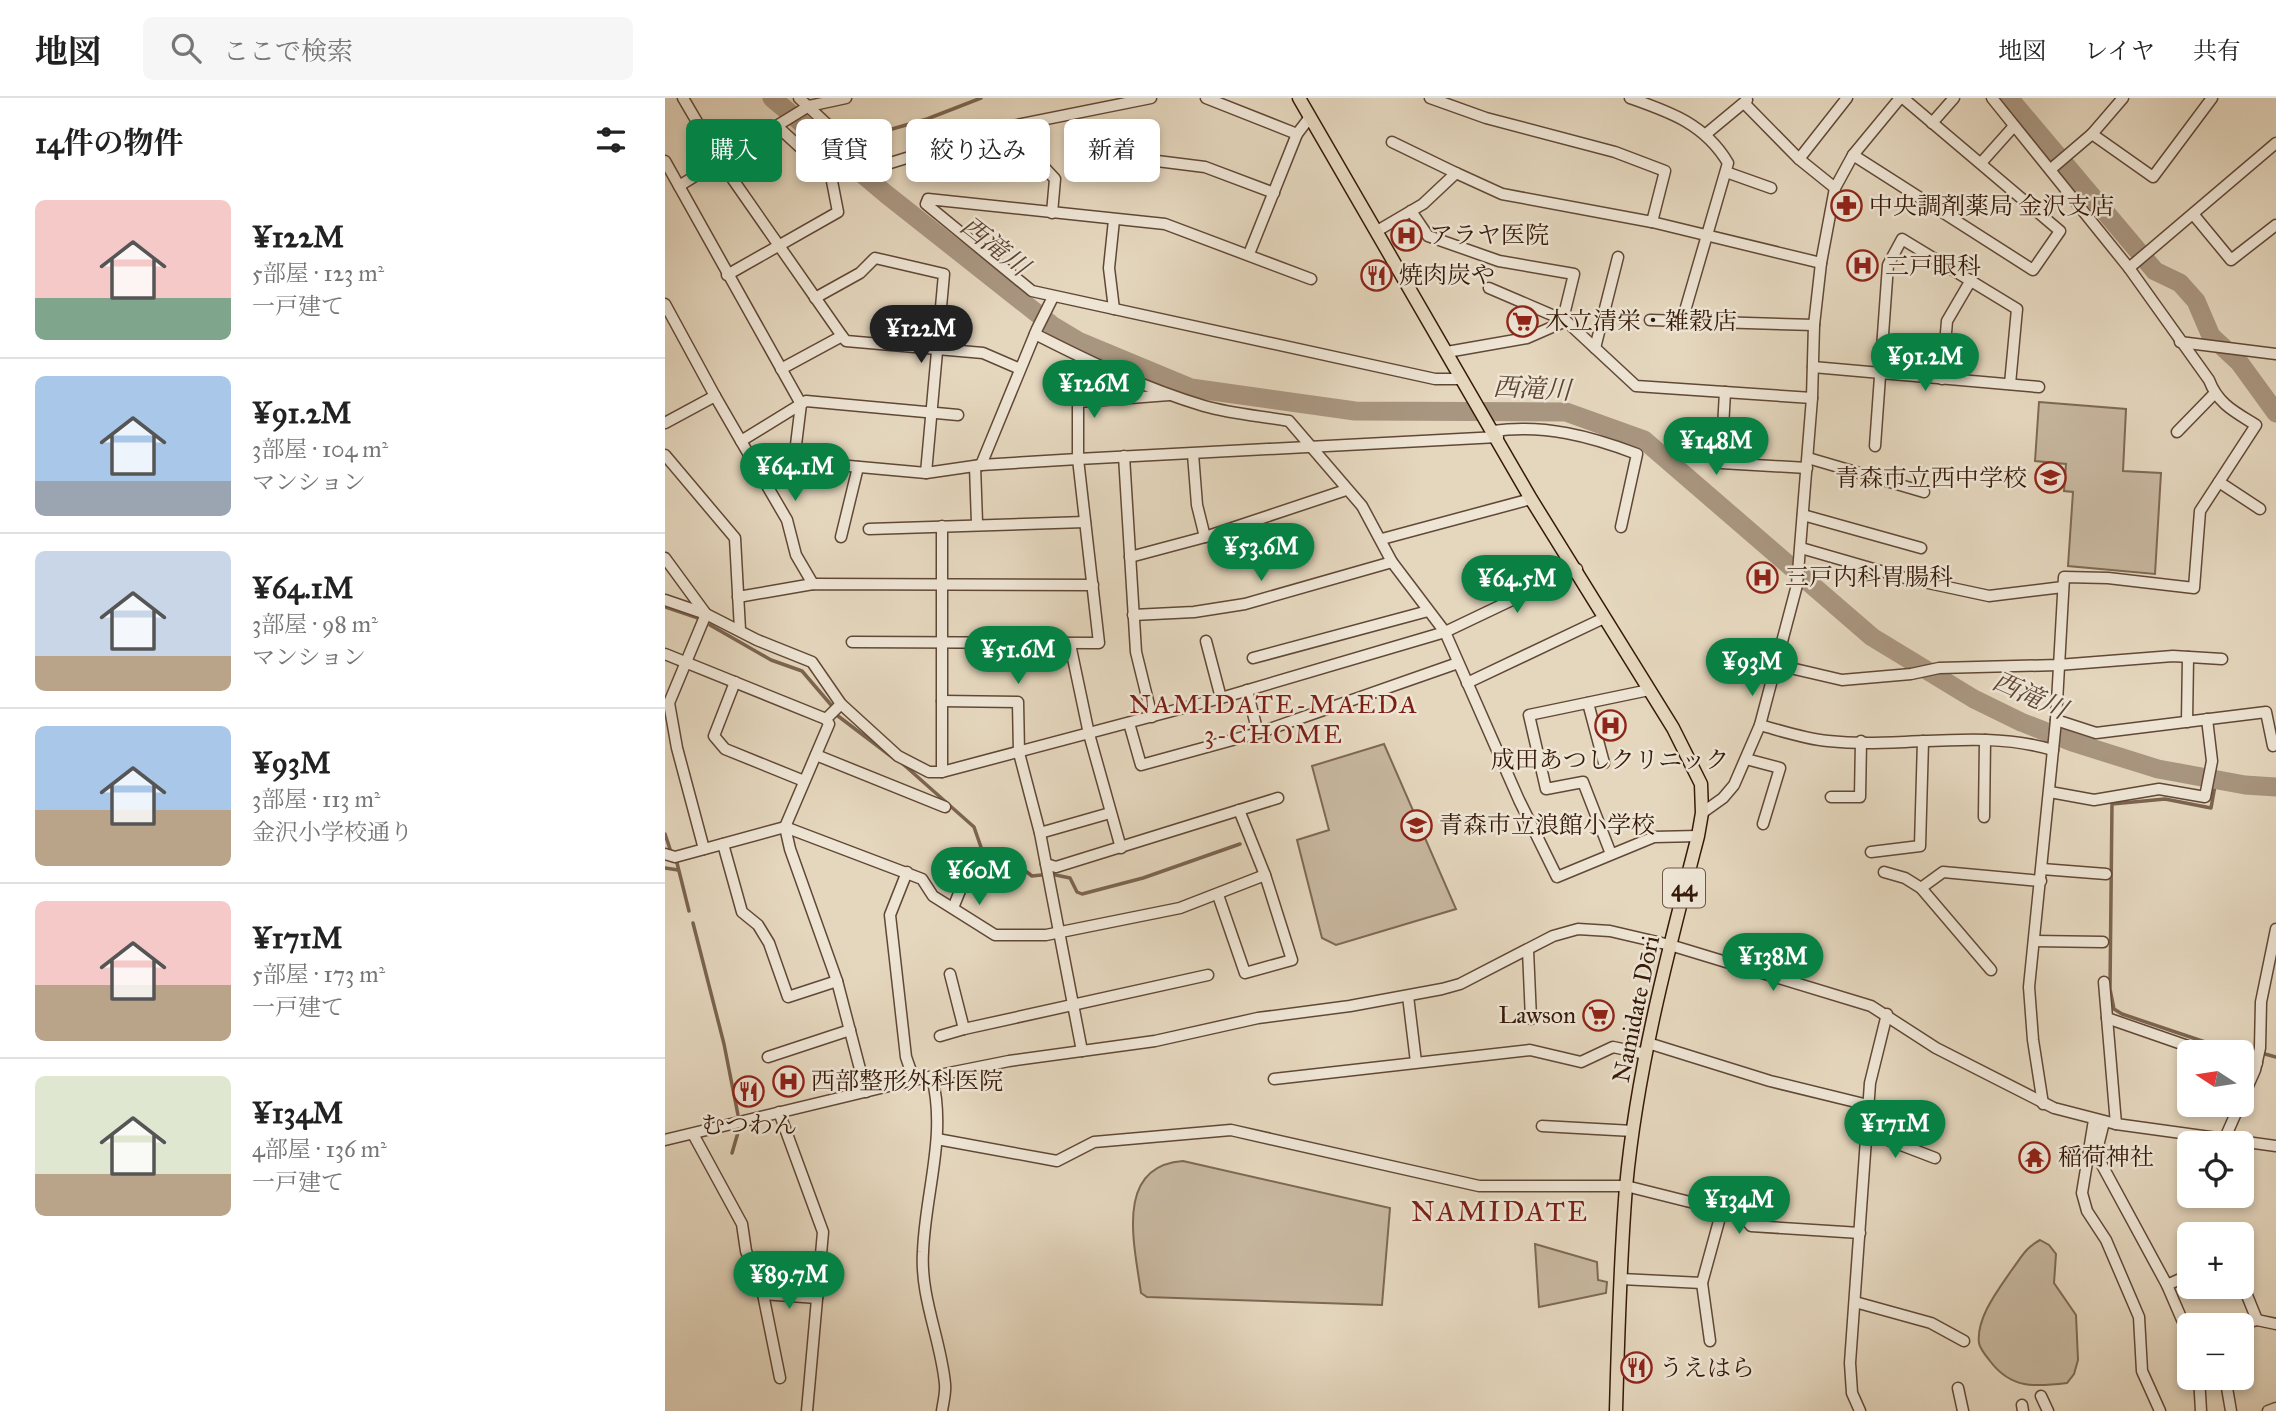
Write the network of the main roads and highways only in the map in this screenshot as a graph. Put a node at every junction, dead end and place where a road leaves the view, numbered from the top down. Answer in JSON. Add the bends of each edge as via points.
{"nodes":[{"id":1,"x":1302,"y":99,"type":"edge"},
{"id":2,"x":1616,"y":1411,"type":"edge"}],
"edges":[{"from":1,"to":2,"type":"main road","name":"Namidate Dōri","number":"44","via":[[1701,784],[1698,836],[1647,1049],[1633,1131],[1626,1186]]}]}
